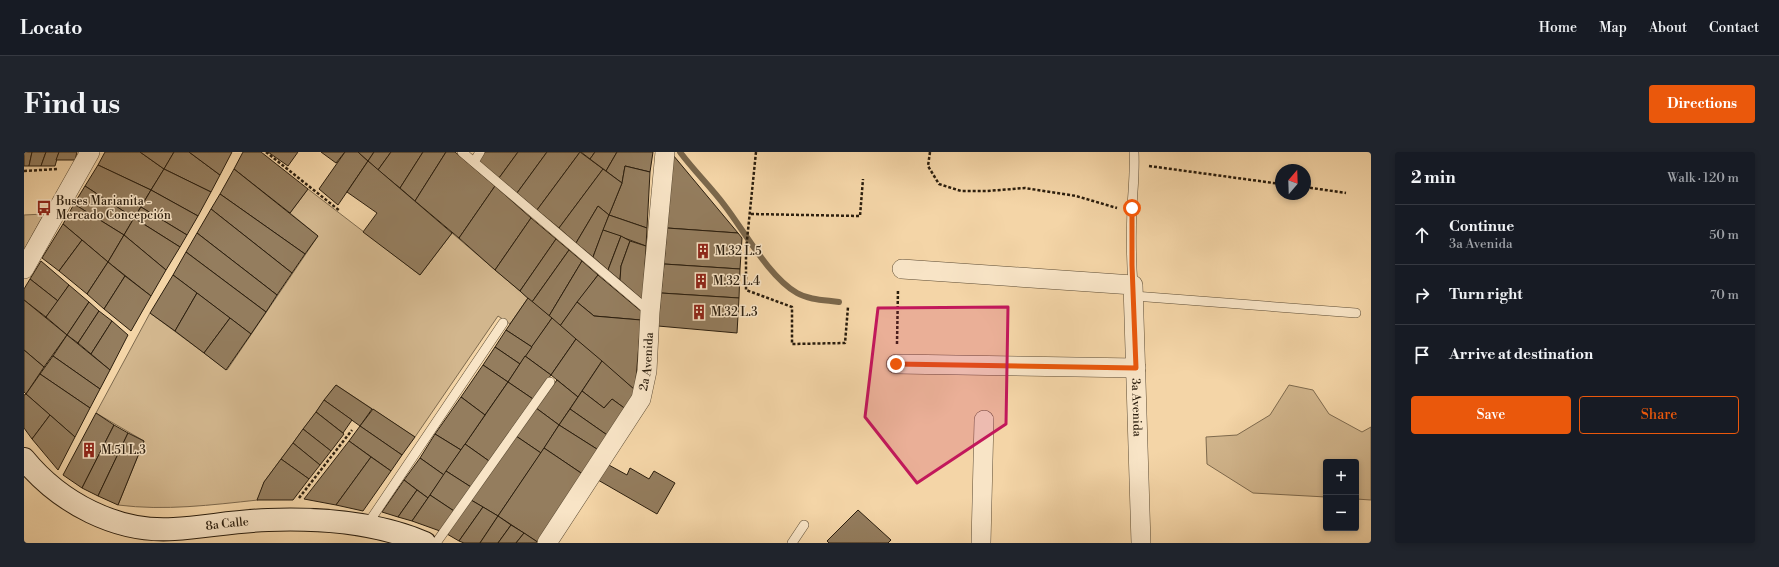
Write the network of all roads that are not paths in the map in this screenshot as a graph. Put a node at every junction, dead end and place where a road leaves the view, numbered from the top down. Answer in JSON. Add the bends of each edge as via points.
{"nodes":[{"id":1,"x":90,"y":152,"type":"edge"},
{"id":2,"x":462,"y":152,"type":"edge"},
{"id":3,"x":480,"y":152,"type":"edge"},
{"id":4,"x":1134,"y":152,"type":"edge"},
{"id":5,"x":665,"y":153,"type":"edge"},
{"id":6,"x":474,"y":162,"type":"junction"},
{"id":7,"x":24,"y":269,"type":"edge"},
{"id":8,"x":902,"y":270,"type":"road end"},
{"id":9,"x":1134,"y":290,"type":"junction"},
{"id":10,"x":650,"y":312,"type":"junction"},
{"id":11,"x":1356,"y":313,"type":"dead end"},
{"id":12,"x":503,"y":323,"type":"dead end"},
{"id":13,"x":896,"y":364,"type":"road end"},
{"id":14,"x":1136,"y":368,"type":"junction"},
{"id":15,"x":550,"y":382,"type":"dead end"},
{"id":16,"x":984,"y":420,"type":"dead end"},
{"id":17,"x":24,"y":459,"type":"edge"},
{"id":18,"x":804,"y":525,"type":"dead end"},
{"id":19,"x":366,"y":526,"type":"junction"},
{"id":20,"x":425,"y":543,"type":"edge"},
{"id":21,"x":436,"y":543,"type":"edge"},
{"id":22,"x":547,"y":543,"type":"edge"},
{"id":23,"x":792,"y":543,"type":"edge"},
{"id":24,"x":981,"y":543,"type":"edge"},
{"id":25,"x":1141,"y":543,"type":"edge"}],
"edges":[{"from":1,"to":7,"type":"street"},
{"from":2,"to":6,"type":"lane"},
{"from":3,"to":6,"type":"lane"},
{"from":4,"to":9,"type":"lane","name":"3a Avenida"},
{"from":5,"to":10,"type":"street","name":"2a Avenida"},
{"from":6,"to":10,"type":"lane"},
{"from":8,"to":9,"type":"street"},
{"from":9,"to":11,"type":"lane"},
{"from":9,"to":14,"type":"street","name":"3a Avenida"},
{"from":10,"to":22,"type":"street","name":"2a Avenida","via":[[647,371],[642,399]]},
{"from":12,"to":19,"type":"lane"},
{"from":13,"to":14,"type":"street"},
{"from":14,"to":25,"type":"street","name":"3a Avenida"},
{"from":15,"to":21,"type":"lane"},
{"from":16,"to":24,"type":"street"},
{"from":17,"to":19,"type":"main road","name":"8a Calle","via":[[62,495],[88,511],[132,525],[174,529],[282,520]]},
{"from":18,"to":23,"type":"lane"},
{"from":19,"to":20,"type":"main road","name":"8a Calle"}]}
